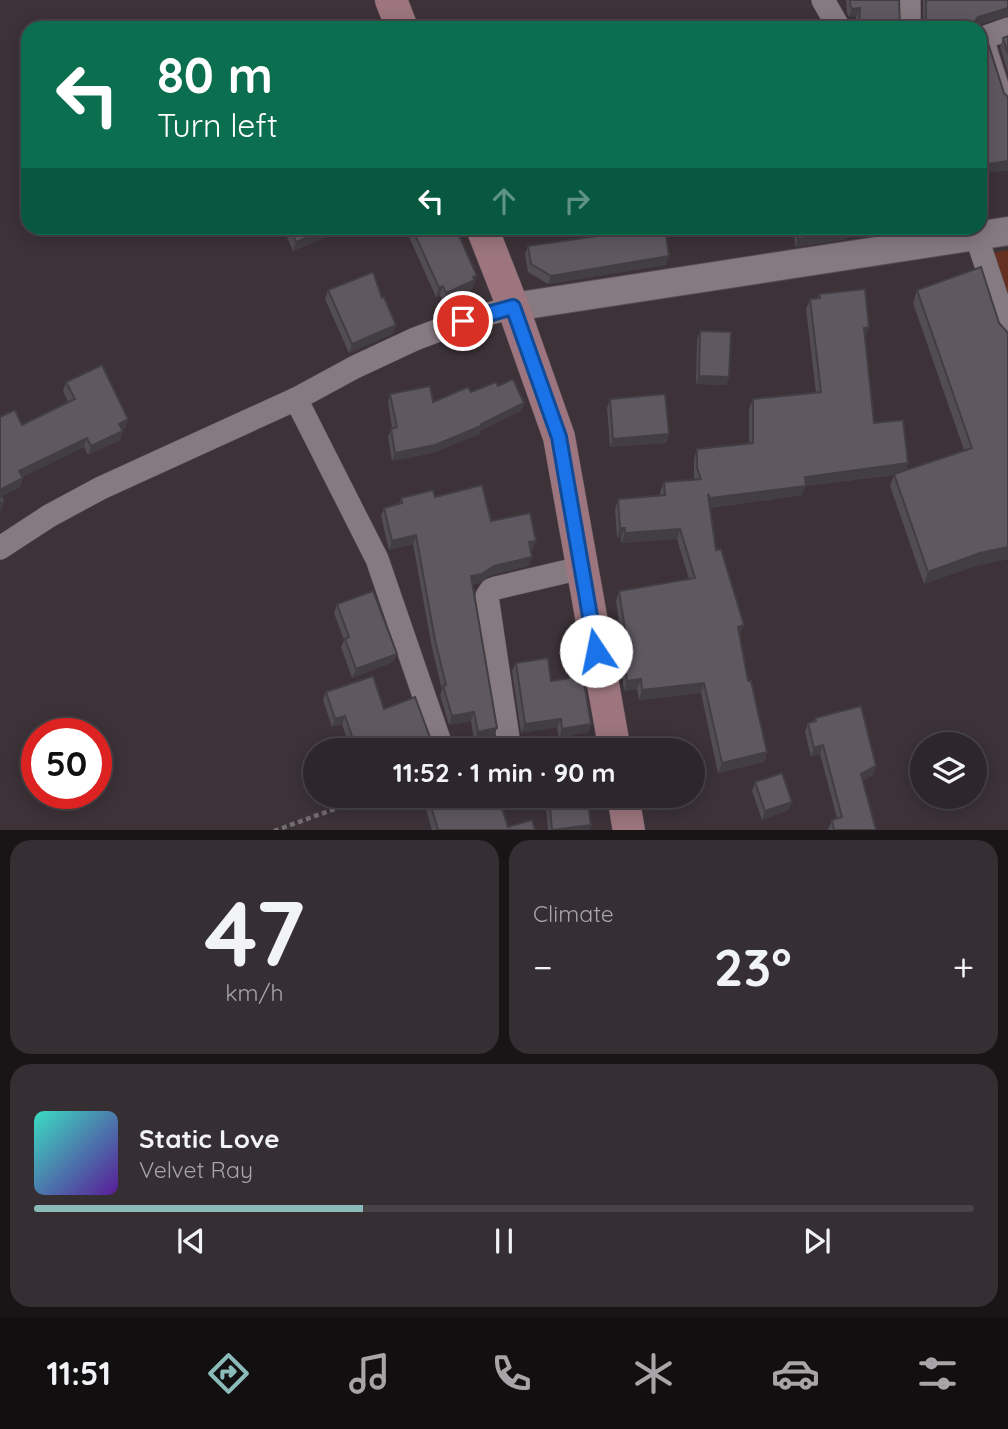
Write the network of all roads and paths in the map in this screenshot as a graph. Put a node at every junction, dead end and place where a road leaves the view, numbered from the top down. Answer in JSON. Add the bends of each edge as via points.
{"nodes":[{"id":1,"x":391,"y":0,"type":"edge"},
{"id":2,"x":823,"y":0,"type":"edge"},
{"id":3,"x":909,"y":0,"type":"edge"},
{"id":4,"x":399,"y":21,"type":"edge"},
{"id":5,"x":835,"y":21,"type":"edge"},
{"id":6,"x":909,"y":21,"type":"edge"},
{"id":7,"x":992,"y":35,"type":"edge"},
{"id":8,"x":1008,"y":99,"type":"edge"},
{"id":9,"x":1008,"y":231,"type":"edge"},
{"id":10,"x":987,"y":234,"type":"edge"},
{"id":11,"x":485,"y":235,"type":"edge"},
{"id":12,"x":976,"y":235,"type":"joint"},
{"id":13,"x":913,"y":237,"type":"edge"},
{"id":14,"x":513,"y":307,"type":"junction"},
{"id":15,"x":1008,"y":331,"type":"edge"},
{"id":16,"x":296,"y":399,"type":"junction"},
{"id":17,"x":0,"y":548,"type":"edge"},
{"id":18,"x":581,"y":568,"type":"junction"},
{"id":19,"x":439,"y":738,"type":"edge"},
{"id":20,"x":508,"y":738,"type":"edge"},
{"id":21,"x":612,"y":738,"type":"edge"},
{"id":22,"x":337,"y":808,"type":"edge"},
{"id":23,"x":625,"y":808,"type":"edge"},
{"id":24,"x":277,"y":830,"type":"edge"},
{"id":25,"x":629,"y":830,"type":"edge"}],
"edges":[{"from":1,"to":4,"type":"main road"},
{"from":2,"to":5,"type":"street"},
{"from":3,"to":6,"type":"street"},
{"from":7,"to":8,"type":"lane"},
{"from":9,"to":10,"type":"street"},
{"from":11,"to":14,"type":"main road"},
{"from":12,"to":13,"type":"street"},
{"from":12,"to":15,"type":"street"},
{"from":13,"to":14,"type":"street"},
{"from":14,"to":16,"type":"street","via":[[415,339]]},
{"from":14,"to":18,"type":"main road","via":[[559,437]]},
{"from":16,"to":17,"type":"street","via":[[101,488]]},
{"from":16,"to":19,"type":"street","via":[[377,559]]},
{"from":18,"to":20,"type":"street","via":[[496,588],[487,596]]},
{"from":18,"to":21,"type":"main road"},
{"from":22,"to":24,"type":"path"},
{"from":23,"to":25,"type":"main road"}]}
